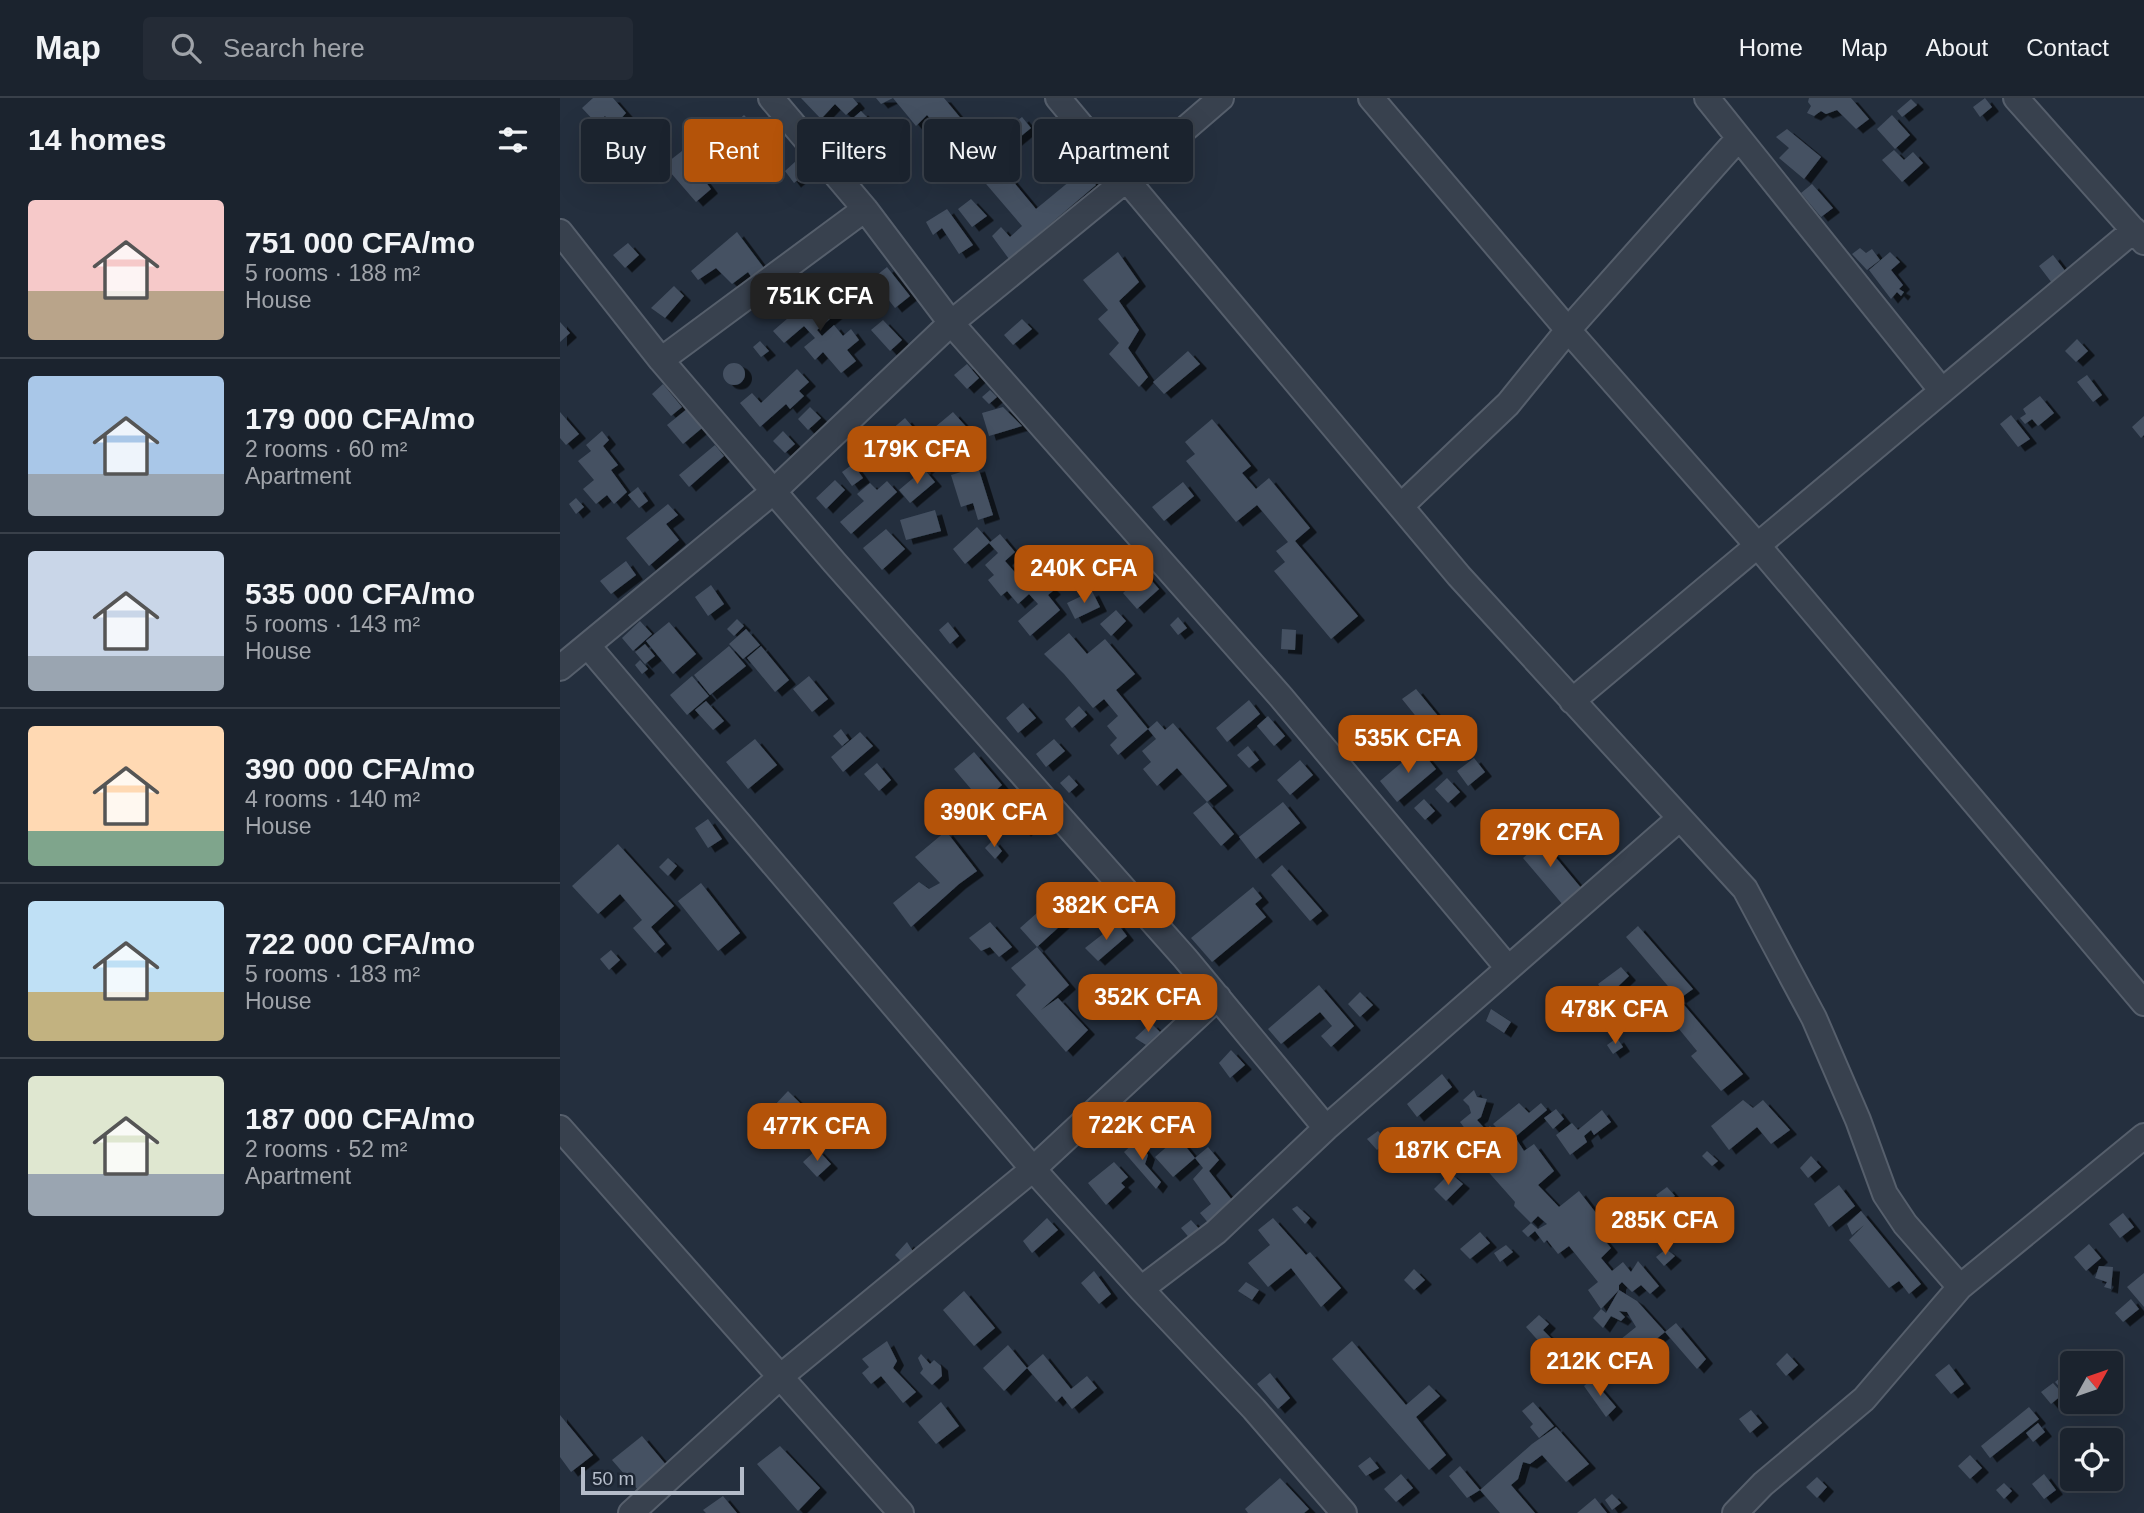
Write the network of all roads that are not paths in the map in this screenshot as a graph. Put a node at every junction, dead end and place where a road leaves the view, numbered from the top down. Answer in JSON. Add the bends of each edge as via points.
{"nodes":[{"id":1,"x":771,"y":98,"type":"edge"},
{"id":2,"x":1058,"y":98,"type":"edge"},
{"id":3,"x":1222,"y":98,"type":"edge"},
{"id":4,"x":1371,"y":98,"type":"edge"},
{"id":5,"x":1707,"y":98,"type":"edge"},
{"id":6,"x":2016,"y":98,"type":"edge"},
{"id":7,"x":1076,"y":119,"type":"edge"},
{"id":8,"x":1193,"y":123,"type":"edge"},
{"id":9,"x":1738,"y":139,"type":"junction"},
{"id":10,"x":1123,"y":182,"type":"edge"},
{"id":11,"x":1130,"y":182,"type":"edge"},
{"id":12,"x":865,"y":209,"type":"junction"},
{"id":13,"x":560,"y":232,"type":"edge"},
{"id":14,"x":2139,"y":236,"type":"edge"},
{"id":15,"x":951,"y":323,"type":"junction"},
{"id":16,"x":1568,"y":330,"type":"junction"},
{"id":17,"x":661,"y":360,"type":"junction"},
{"id":18,"x":1942,"y":391,"type":"junction"},
{"id":19,"x":774,"y":491,"type":"junction"},
{"id":20,"x":1401,"y":506,"type":"junction"},
{"id":21,"x":1758,"y":546,"type":"junction"},
{"id":22,"x":588,"y":646,"type":"junction"},
{"id":23,"x":560,"y":668,"type":"edge"},
{"id":24,"x":1572,"y":701,"type":"junction"},
{"id":25,"x":1680,"y":818,"type":"junction"},
{"id":26,"x":1508,"y":968,"type":"junction"},
{"id":27,"x":1218,"y":997,"type":"junction"},
{"id":28,"x":2144,"y":1003,"type":"edge"},
{"id":29,"x":560,"y":1128,"type":"edge"},
{"id":30,"x":1326,"y":1128,"type":"junction"},
{"id":31,"x":2144,"y":1136,"type":"edge"},
{"id":32,"x":1033,"y":1169,"type":"junction"},
{"id":33,"x":1960,"y":1287,"type":"junction"},
{"id":34,"x":1141,"y":1289,"type":"junction"},
{"id":35,"x":780,"y":1377,"type":"junction"},
{"id":36,"x":631,"y":1513,"type":"edge"},
{"id":37,"x":901,"y":1513,"type":"edge"},
{"id":38,"x":1344,"y":1513,"type":"edge"},
{"id":39,"x":1735,"y":1513,"type":"edge"}],
"edges":[{"from":1,"to":12,"type":"street"},
{"from":2,"to":7,"type":"street"},
{"from":3,"to":8,"type":"street"},
{"from":4,"to":16,"type":"street"},
{"from":5,"to":9,"type":"street"},
{"from":6,"to":14,"type":"street"},
{"from":9,"to":16,"type":"street"},
{"from":9,"to":18,"type":"street"},
{"from":10,"to":15,"type":"street"},
{"from":11,"to":20,"type":"street"},
{"from":12,"to":15,"type":"street"},
{"from":12,"to":17,"type":"street"},
{"from":13,"to":17,"type":"street"},
{"from":14,"to":18,"type":"street"},
{"from":15,"to":19,"type":"street"},
{"from":15,"to":26,"type":"street","via":[[1281,697]]},
{"from":16,"to":20,"type":"street","via":[[1508,404]]},
{"from":16,"to":21,"type":"street"},
{"from":17,"to":19,"type":"street"},
{"from":18,"to":21,"type":"street"},
{"from":19,"to":22,"type":"street"},
{"from":19,"to":27,"type":"street"},
{"from":20,"to":24,"type":"street"},
{"from":21,"to":24,"type":"street"},
{"from":21,"to":28,"type":"street"},
{"from":22,"to":23,"type":"street"},
{"from":22,"to":32,"type":"street"},
{"from":24,"to":25,"type":"street"},
{"from":25,"to":26,"type":"street"},
{"from":25,"to":33,"type":"street","via":[[1745,889],[1814,1018],[1885,1194]]},
{"from":26,"to":30,"type":"street"},
{"from":27,"to":30,"type":"street"},
{"from":27,"to":32,"type":"street"},
{"from":29,"to":35,"type":"street"},
{"from":30,"to":34,"type":"street","via":[[1216,1232]]},
{"from":31,"to":33,"type":"street"},
{"from":32,"to":34,"type":"street"},
{"from":32,"to":35,"type":"street"},
{"from":33,"to":39,"type":"street","via":[[1864,1399]]},
{"from":34,"to":38,"type":"street"},
{"from":35,"to":36,"type":"street"},
{"from":35,"to":37,"type":"street"}]}
